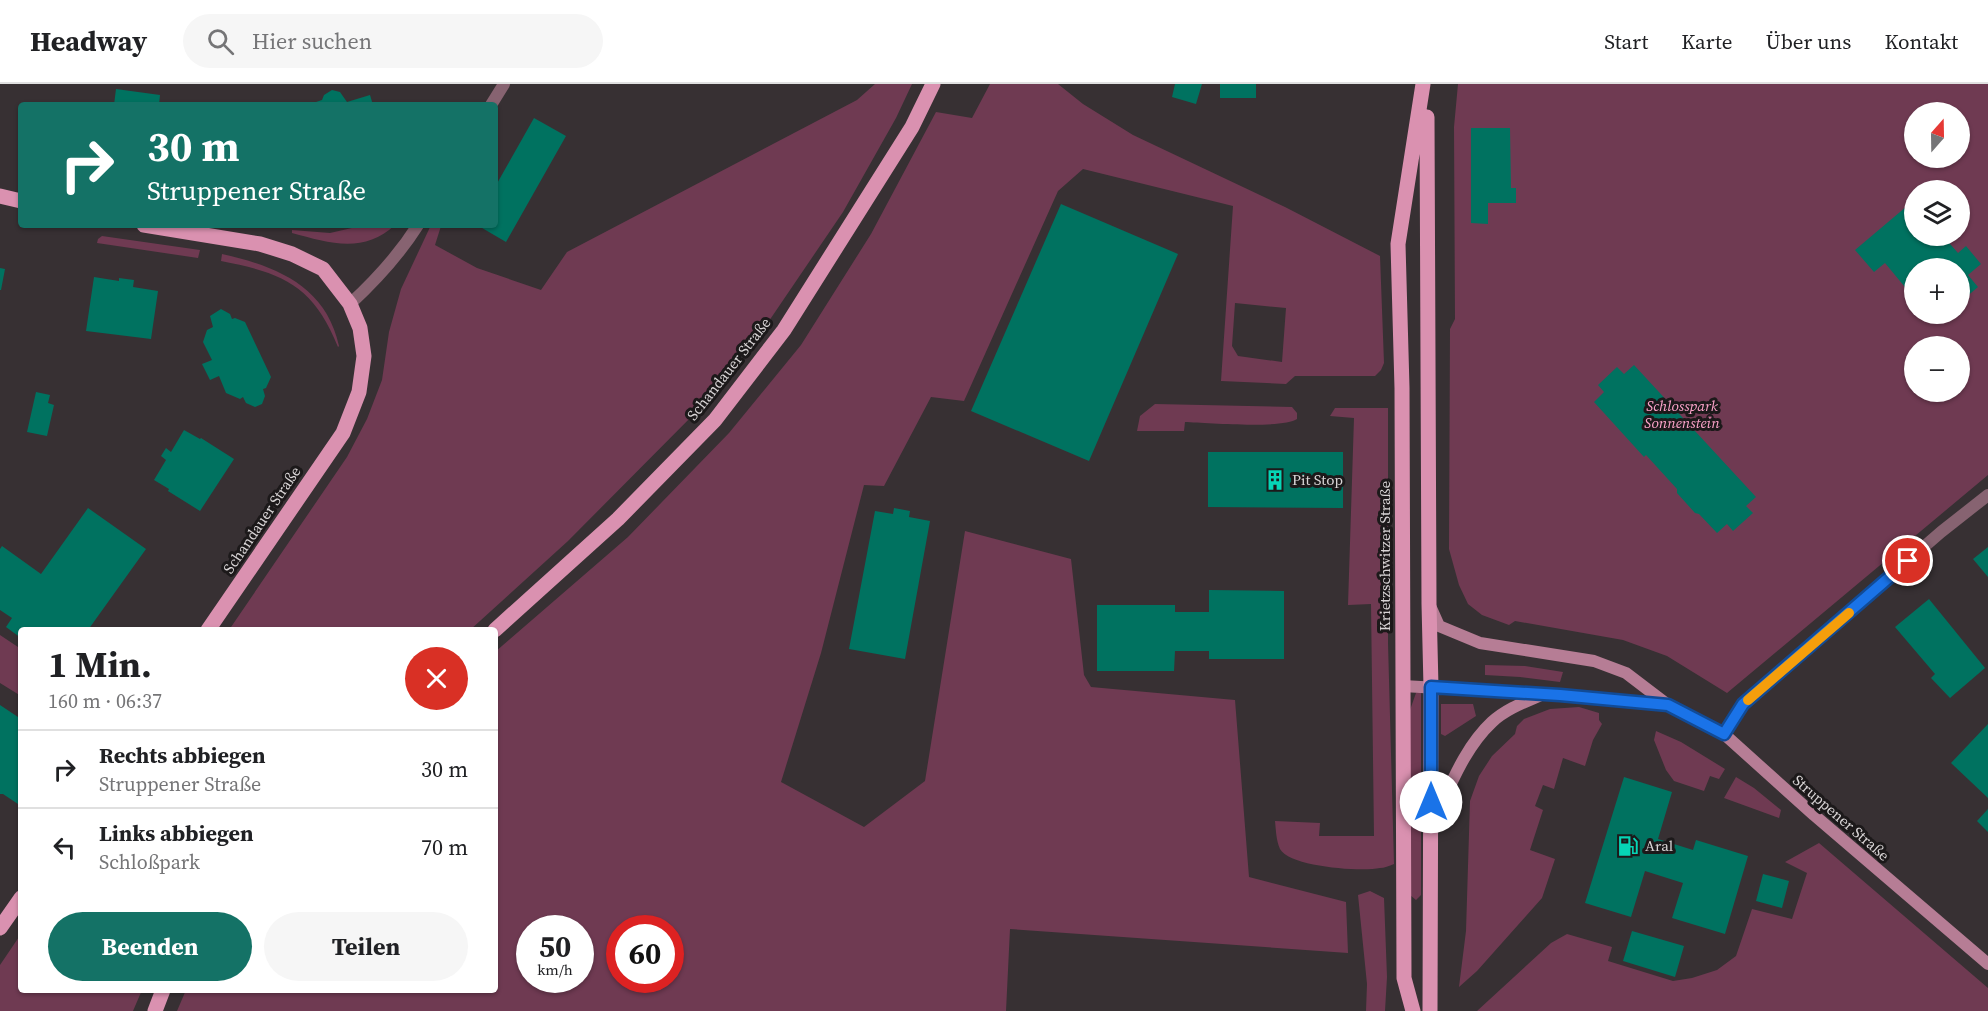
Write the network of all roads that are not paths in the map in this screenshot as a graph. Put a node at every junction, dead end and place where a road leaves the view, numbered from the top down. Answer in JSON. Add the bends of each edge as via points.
{"nodes":[{"id":1,"x":504,"y":84,"type":"edge"},
{"id":2,"x":933,"y":84,"type":"edge"},
{"id":3,"x":1423,"y":84,"type":"edge"},
{"id":4,"x":493,"y":102,"type":"edge"},
{"id":5,"x":1422,"y":102,"type":"junction"},
{"id":6,"x":0,"y":196,"type":"edge"},
{"id":7,"x":18,"y":200,"type":"edge"},
{"id":8,"x":162,"y":228,"type":"edge"},
{"id":9,"x":416,"y":228,"type":"edge"},
{"id":10,"x":350,"y":304,"type":"junction"},
{"id":11,"x":1988,"y":495,"type":"edge"},
{"id":12,"x":1429,"y":604,"type":"junction"},
{"id":13,"x":210,"y":627,"type":"edge"},
{"id":14,"x":498,"y":627,"type":"edge"},
{"id":15,"x":1403,"y":686,"type":"junction"},
{"id":16,"x":1431,"y":687,"type":"junction"},
{"id":17,"x":1543,"y":694,"type":"junction"},
{"id":18,"x":1668,"y":705,"type":"junction"},
{"id":19,"x":1724,"y":734,"type":"junction"},
{"id":20,"x":1432,"y":824,"type":"junction"},
{"id":21,"x":18,"y":902,"type":"edge"},
{"id":22,"x":0,"y":928,"type":"edge"},
{"id":23,"x":1988,"y":964,"type":"edge"},
{"id":24,"x":162,"y":993,"type":"edge"},
{"id":25,"x":155,"y":1011,"type":"edge"},
{"id":26,"x":1413,"y":1011,"type":"edge"},
{"id":27,"x":1430,"y":1011,"type":"edge"}],
"edges":[{"from":1,"to":4,"type":"street"},
{"from":2,"to":14,"type":"main road","name":"Schandauer Straße","via":[[912,127],[783,330],[715,420],[618,519]]},
{"from":3,"to":5,"type":"main road","name":"Krietzschwitzer Straße"},
{"from":5,"to":12,"type":"main road","name":"Krietzschwitzer Straße","via":[[1427,114]]},
{"from":5,"to":15,"type":"main road","name":"Krietzschwitzer Straße","via":[[1398,244]]},
{"from":6,"to":7,"type":"main road"},
{"from":8,"to":10,"type":"main road","name":"Schandauer Straße","via":[[260,244],[292,254],[323,269]]},
{"from":9,"to":10,"type":"street","via":[[403,249]]},
{"from":10,"to":13,"type":"main road","name":"Schandauer Straße","via":[[360,328],[364,356],[359,392],[343,433]]},
{"from":11,"to":19,"type":"street","via":[[1743,704]]},
{"from":12,"to":16,"type":"main road","name":"Krietzschwitzer Straße"},
{"from":12,"to":18,"type":"main road","name":"Struppener Straße","via":[[1439,626],[1480,643],[1594,661],[1626,673]]},
{"from":15,"to":16,"type":"main road","name":"Struppener Straße"},
{"from":15,"to":26,"type":"main road","name":"Krietzschwitzer Straße","via":[[1404,978]]},
{"from":16,"to":17,"type":"main road","name":"Struppener Straße"},
{"from":16,"to":20,"type":"main road","name":"Krietzschwitzer Straße"},
{"from":17,"to":18,"type":"main road","name":"Struppener Straße"},
{"from":17,"to":20,"type":"main road","via":[[1493,721],[1470,747]]},
{"from":18,"to":19,"type":"main road","name":"Struppener Straße"},
{"from":19,"to":23,"type":"main road","name":"Struppener Straße"},
{"from":20,"to":27,"type":"main road","name":"Krietzschwitzer Straße"},
{"from":21,"to":22,"type":"main road"},
{"from":24,"to":25,"type":"main road"}]}
